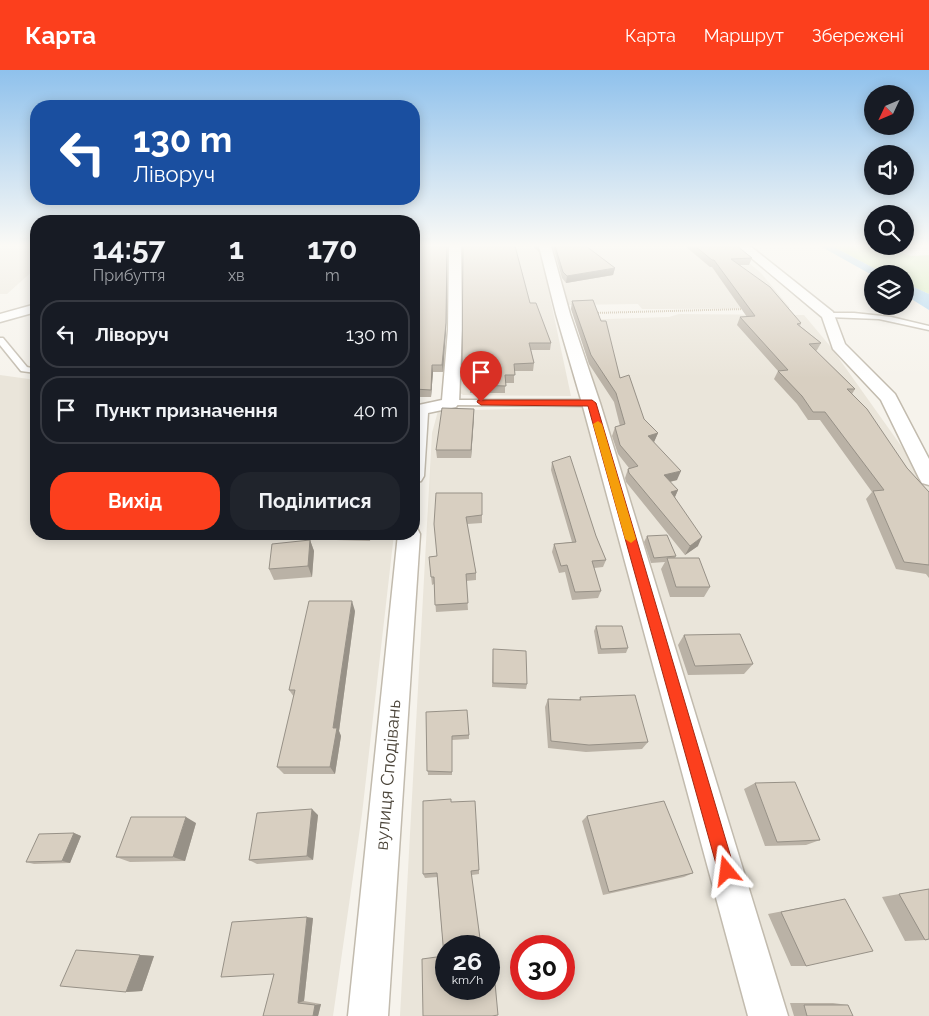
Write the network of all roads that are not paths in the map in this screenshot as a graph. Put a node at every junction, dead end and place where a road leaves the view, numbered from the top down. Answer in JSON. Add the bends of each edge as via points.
{"nodes":[{"id":1,"x":455,"y":290,"type":"edge"},
{"id":2,"x":557,"y":290,"type":"edge"},
{"id":3,"x":797,"y":290,"type":"edge"},
{"id":4,"x":30,"y":310,"type":"edge"},
{"id":5,"x":828,"y":315,"type":"junction"},
{"id":6,"x":0,"y":318,"type":"edge"},
{"id":7,"x":929,"y":328,"type":"edge"},
{"id":8,"x":0,"y":340,"type":"edge"},
{"id":9,"x":30,"y":370,"type":"edge"},
{"id":10,"x":450,"y":403,"type":"junction"},
{"id":11,"x":592,"y":403,"type":"junction"},
{"id":12,"x":420,"y":409,"type":"edge"},
{"id":13,"x":929,"y":478,"type":"edge"},
{"id":14,"x":408,"y":540,"type":"edge"},
{"id":15,"x":368,"y":1016,"type":"edge"},
{"id":16,"x":768,"y":1016,"type":"edge"}],
"edges":[{"from":1,"to":10,"type":"street"},
{"from":2,"to":11,"type":"street"},
{"from":3,"to":5,"type":"street"},
{"from":4,"to":6,"type":"street"},
{"from":5,"to":7,"type":"lane","via":[[884,317]]},
{"from":5,"to":13,"type":"street","via":[[838,346],[889,398]]},
{"from":8,"to":9,"type":"lane","via":[[24,369]]},
{"from":10,"to":11,"type":"lane"},
{"from":10,"to":12,"type":"street"},
{"from":11,"to":16,"type":"street"},
{"from":14,"to":15,"type":"street","name":"вулиця Сподівань"}]}
